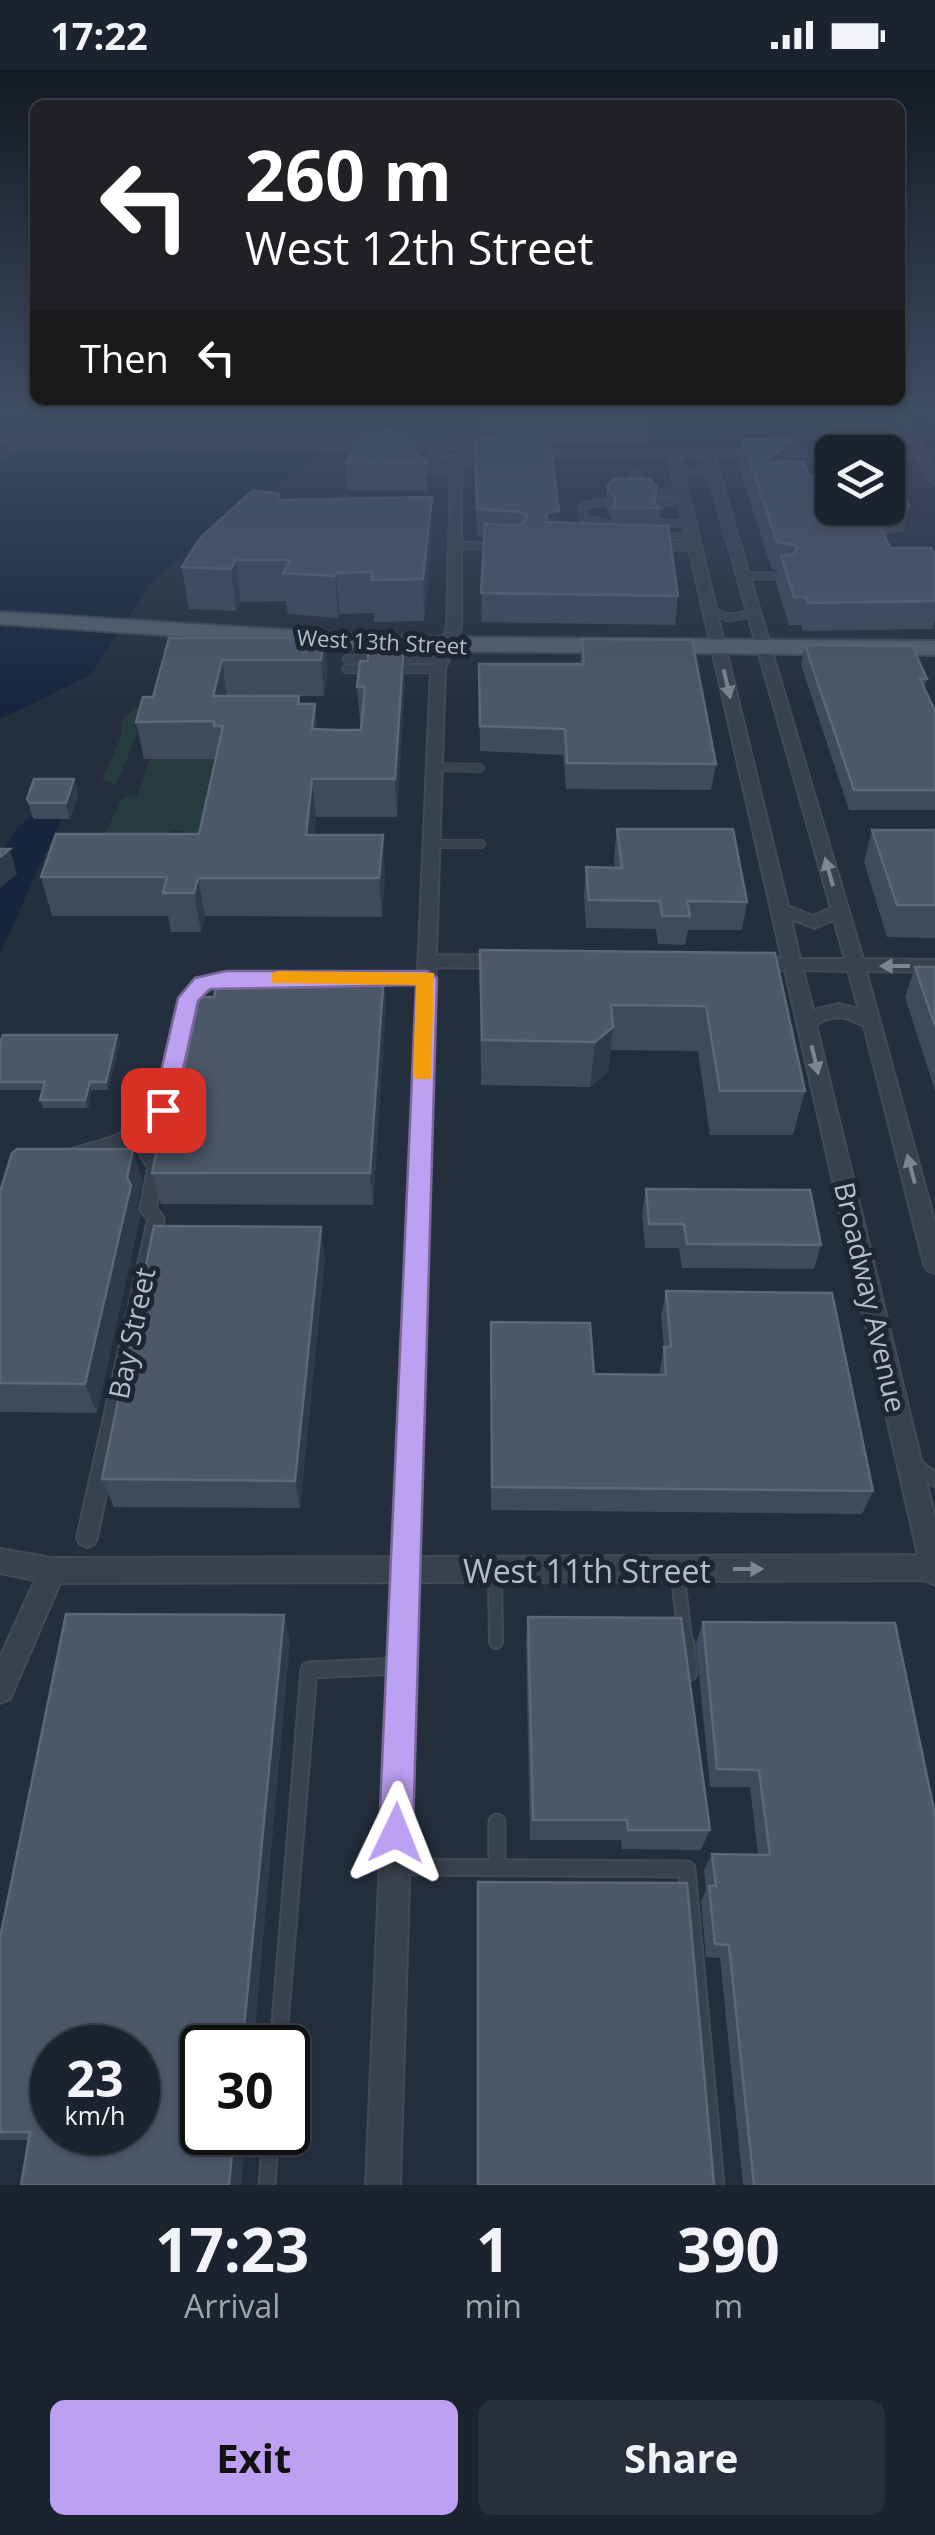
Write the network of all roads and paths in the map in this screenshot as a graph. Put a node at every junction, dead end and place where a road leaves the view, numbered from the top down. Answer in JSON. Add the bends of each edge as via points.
{"nodes":[{"id":1,"x":455,"y":510,"type":"edge"},
{"id":2,"x":583,"y":510,"type":"edge"},
{"id":3,"x":687,"y":510,"type":"edge"},
{"id":4,"x":724,"y":510,"type":"edge"},
{"id":5,"x":608,"y":524,"type":"edge"},
{"id":6,"x":658,"y":524,"type":"edge"},
{"id":7,"x":693,"y":536,"type":"junction"},
{"id":8,"x":645,"y":537,"type":"edge"},
{"id":9,"x":455,"y":546,"type":"junction"},
{"id":10,"x":503,"y":546,"type":"edge"},
{"id":11,"x":649,"y":547,"type":"edge"},
{"id":12,"x":744,"y":576,"type":"junction"},
{"id":13,"x":786,"y":576,"type":"edge"},
{"id":14,"x":0,"y":606,"type":"edge"},
{"id":15,"x":752,"y":606,"type":"junction"},
{"id":16,"x":710,"y":610,"type":"junction"},
{"id":17,"x":0,"y":618,"type":"edge"},
{"id":18,"x":64,"y":622,"type":"junction"},
{"id":19,"x":764,"y":646,"type":"junction"},
{"id":20,"x":718,"y":647,"type":"junction"},
{"id":21,"x":935,"y":648,"type":"edge"},
{"id":22,"x":347,"y":664,"type":"dead end"},
{"id":23,"x":442,"y":664,"type":"junction"},
{"id":24,"x":435,"y":767,"type":"junction"},
{"id":25,"x":480,"y":768,"type":"dead end"},
{"id":26,"x":433,"y":844,"type":"junction"},
{"id":27,"x":481,"y":844,"type":"dead end"},
{"id":28,"x":780,"y":909,"type":"junction"},
{"id":29,"x":840,"y":910,"type":"junction"},
{"id":30,"x":530,"y":962,"type":"edge"},
{"id":31,"x":722,"y":964,"type":"edge"},
{"id":32,"x":793,"y":965,"type":"junction"},
{"id":33,"x":856,"y":965,"type":"junction"},
{"id":34,"x":935,"y":966,"type":"edge"},
{"id":35,"x":427,"y":970,"type":"junction"},
{"id":36,"x":262,"y":978,"type":"edge"},
{"id":37,"x":335,"y":978,"type":"edge"},
{"id":38,"x":806,"y":1022,"type":"junction"},
{"id":39,"x":872,"y":1022,"type":"junction"},
{"id":40,"x":137,"y":1136,"type":"junction"},
{"id":41,"x":55,"y":1155,"type":"edge"},
{"id":42,"x":935,"y":1264,"type":"edge"},
{"id":43,"x":909,"y":1459,"type":"junction"},
{"id":44,"x":935,"y":1480,"type":"edge"},
{"id":45,"x":88,"y":1538,"type":"dead end"},
{"id":46,"x":0,"y":1561,"type":"edge"},
{"id":47,"x":677,"y":1569,"type":"junction"},
{"id":48,"x":935,"y":1569,"type":"edge"},
{"id":49,"x":495,"y":1570,"type":"junction"},
{"id":50,"x":52,"y":1571,"type":"junction"},
{"id":51,"x":406,"y":1571,"type":"junction"},
{"id":52,"x":496,"y":1642,"type":"dead end"},
{"id":53,"x":402,"y":1666,"type":"junction"},
{"id":54,"x":690,"y":1684,"type":"edge"},
{"id":55,"x":0,"y":1689,"type":"edge"},
{"id":56,"x":497,"y":1822,"type":"dead end"},
{"id":57,"x":395,"y":1867,"type":"junction"},
{"id":58,"x":498,"y":1868,"type":"junction"},
{"id":59,"x":280,"y":2025,"type":"edge"},
{"id":60,"x":269,"y":2155,"type":"edge"},
{"id":61,"x":267,"y":2185,"type":"edge"},
{"id":62,"x":383,"y":2185,"type":"edge"},
{"id":63,"x":716,"y":2185,"type":"edge"}],
"edges":[{"from":1,"to":9,"type":"street"},
{"from":2,"to":5,"type":"lane","via":[[583,518]]},
{"from":3,"to":7,"type":"street","name":"Broadway Avenue"},
{"from":4,"to":12,"type":"street"},
{"from":6,"to":7,"type":"lane"},
{"from":7,"to":8,"type":"lane"},
{"from":7,"to":11,"type":"lane"},
{"from":7,"to":16,"type":"street","name":"Broadway Avenue"},
{"from":9,"to":10,"type":"lane"},
{"from":9,"to":23,"type":"street","via":[[454,628]]},
{"from":12,"to":13,"type":"lane"},
{"from":12,"to":15,"type":"street"},
{"from":14,"to":18,"type":"main road","via":[[58,610]]},
{"from":15,"to":16,"type":"lane","via":[[736,618]]},
{"from":15,"to":19,"type":"street"},
{"from":16,"to":20,"type":"street","name":"Broadway Avenue"},
{"from":17,"to":18,"type":"main road","name":"West 13th Street"},
{"from":18,"to":20,"type":"main road","name":"West 13th Street","via":[[402,644]]},
{"from":19,"to":20,"type":"main road","name":"West 13th Street"},
{"from":19,"to":21,"type":"main road","name":"West 13th Street"},
{"from":29,"to":19,"type":"street","one_way":true},
{"from":20,"to":28,"type":"street","name":"Broadway Avenue","one_way":true},
{"from":22,"to":23,"type":"lane"},
{"from":23,"to":24,"type":"street"},
{"from":24,"to":25,"type":"lane"},
{"from":24,"to":26,"type":"street"},
{"from":26,"to":27,"type":"lane"},
{"from":26,"to":35,"type":"street"},
{"from":28,"to":29,"type":"street","via":[[814,922]]},
{"from":28,"to":32,"type":"street","name":"Broadway Avenue"},
{"from":29,"to":33,"type":"street"},
{"from":30,"to":35,"type":"street"},
{"from":31,"to":32,"type":"street"},
{"from":32,"to":33,"type":"street"},
{"from":32,"to":38,"type":"street","name":"Broadway Avenue"},
{"from":34,"to":33,"type":"street","one_way":true},
{"from":33,"to":39,"type":"street"},
{"from":35,"to":37,"type":"street"},
{"from":35,"to":51,"type":"street"},
{"from":36,"to":40,"type":"street","via":[[203,983],[188,998],[163,1110]]},
{"from":38,"to":39,"type":"street","via":[[836,1010]]},
{"from":38,"to":43,"type":"street","name":"Broadway Avenue","one_way":true},
{"from":42,"to":39,"type":"street","one_way":true},
{"from":40,"to":41,"type":"street","via":[[117,1146]]},
{"from":40,"to":45,"type":"street","name":"Bay Street","via":[[156,1168],[148,1210],[156,1218]]},
{"from":43,"to":44,"type":"lane"},
{"from":43,"to":48,"type":"street","name":"Broadway Avenue"},
{"from":46,"to":50,"type":"street","name":"West 11th Street"},
{"from":47,"to":48,"type":"street","name":"West 11th Street","one_way":true},
{"from":47,"to":49,"type":"street","name":"West 11th Street"},
{"from":47,"to":54,"type":"lane"},
{"from":49,"to":51,"type":"street","name":"West 11th Street"},
{"from":49,"to":52,"type":"lane"},
{"from":50,"to":51,"type":"street","name":"West 11th Street"},
{"from":50,"to":55,"type":"street"},
{"from":51,"to":53,"type":"street"},
{"from":53,"to":57,"type":"street"},
{"from":53,"to":59,"type":"lane","via":[[309,1670]]},
{"from":56,"to":58,"type":"lane"},
{"from":57,"to":58,"type":"lane"},
{"from":57,"to":62,"type":"street"},
{"from":58,"to":63,"type":"lane","via":[[687,1869]]},
{"from":60,"to":61,"type":"lane"}]}
